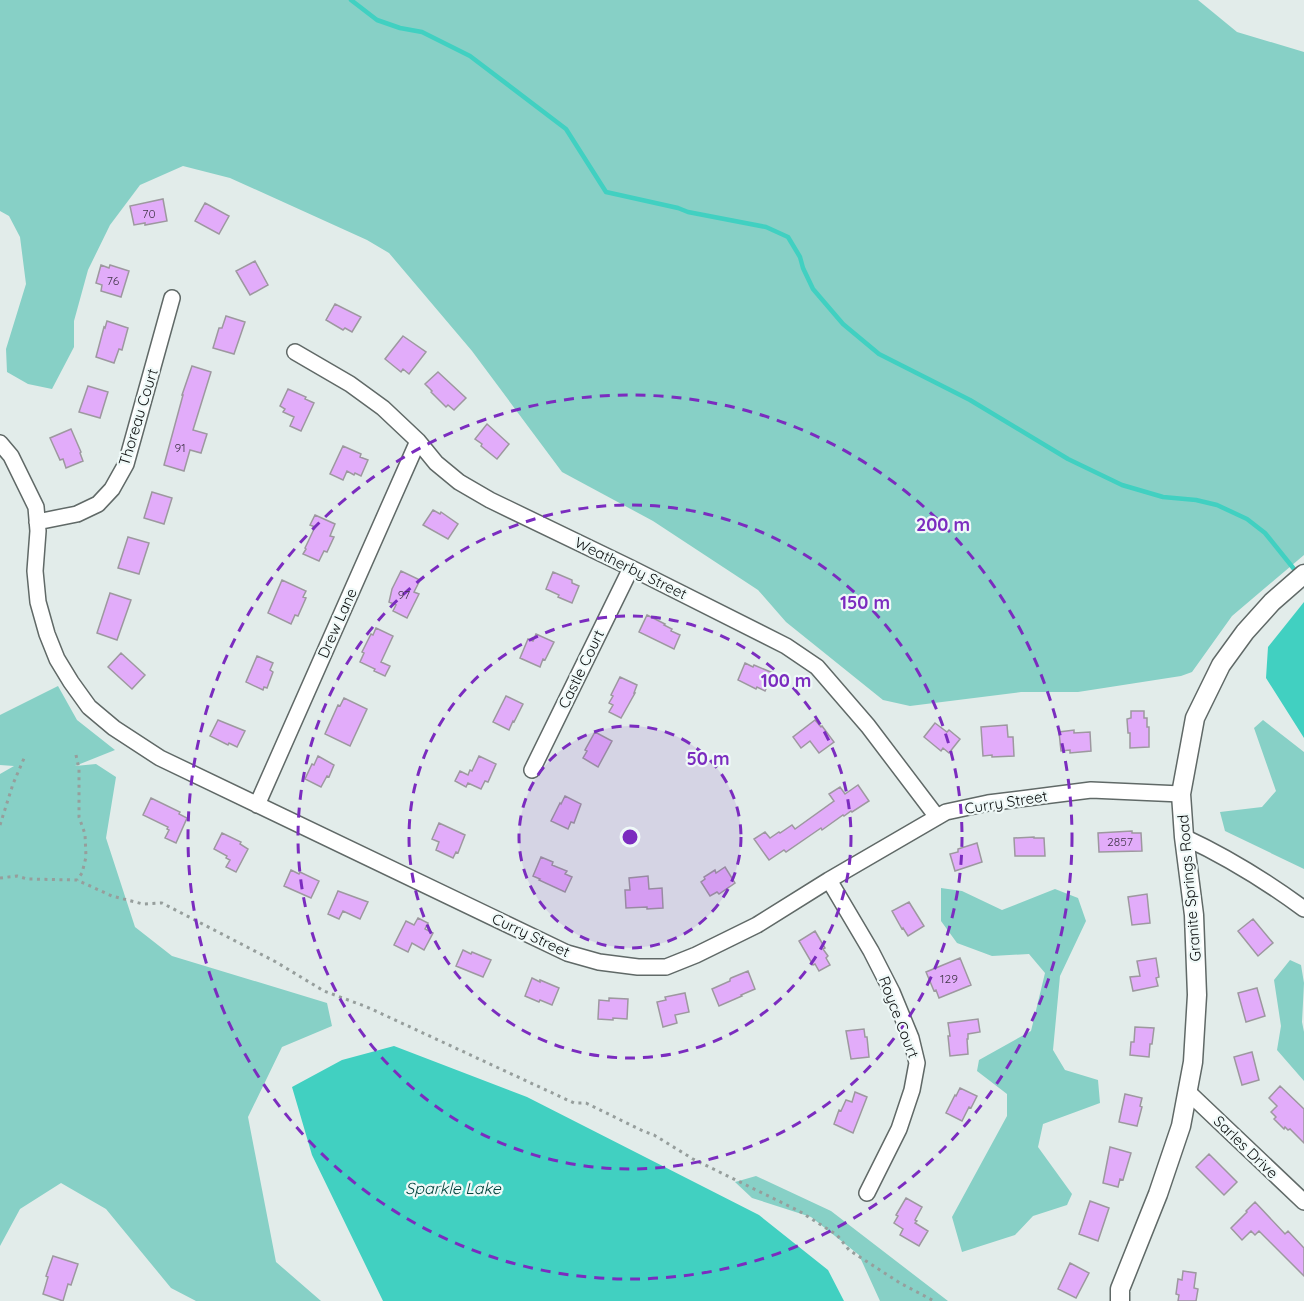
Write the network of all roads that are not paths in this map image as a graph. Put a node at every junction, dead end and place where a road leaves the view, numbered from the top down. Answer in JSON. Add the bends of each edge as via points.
{"nodes":[{"id":1,"x":172,"y":298,"type":"dead end"},
{"id":2,"x":295,"y":352,"type":"dead end"},
{"id":3,"x":418,"y":441,"type":"junction"},
{"id":4,"x":0,"y":442,"type":"edge"},
{"id":5,"x":37,"y":522,"type":"junction"},
{"id":6,"x":631,"y":568,"type":"junction"},
{"id":7,"x":1304,"y":574,"type":"edge"},
{"id":8,"x":532,"y":770,"type":"dead end"},
{"id":9,"x":1181,"y":794,"type":"junction"},
{"id":10,"x":257,"y":805,"type":"junction"},
{"id":11,"x":937,"y":817,"type":"junction"},
{"id":12,"x":1184,"y":837,"type":"junction"},
{"id":13,"x":829,"y":880,"type":"junction"},
{"id":14,"x":1304,"y":909,"type":"edge"},
{"id":15,"x":1188,"y":1091,"type":"junction"},
{"id":16,"x":867,"y":1193,"type":"dead end"},
{"id":17,"x":1304,"y":1202,"type":"edge"},
{"id":18,"x":1120,"y":1301,"type":"edge"}],
"edges":[{"from":1,"to":5,"type":"street","name":"Thoreau Court","via":[[126,464],[112,489],[98,504],[77,514]]},
{"from":2,"to":3,"type":"street","name":"Weatherby Street","via":[[350,384]]},
{"from":3,"to":6,"type":"street","name":"Weatherby Street","via":[[459,482]]},
{"from":3,"to":10,"type":"street","name":"Drew Lane"},
{"from":4,"to":5,"type":"street","name":"Curry Street","via":[[36,507]]},
{"from":5,"to":10,"type":"street","name":"Curry Street","via":[[35,571],[41,613],[57,659],[89,707],[160,759]]},
{"from":6,"to":8,"type":"street","name":"Castle Court"},
{"from":6,"to":11,"type":"street","name":"Weatherby Street","via":[[786,646],[817,667]]},
{"from":7,"to":9,"type":"street","name":"Granite Springs Road","via":[[1272,602],[1221,664],[1195,718]]},
{"from":9,"to":11,"type":"street","name":"Curry Street","via":[[1091,790],[988,803]]},
{"from":9,"to":12,"type":"street","name":"Granite Springs Road"},
{"from":10,"to":13,"type":"street","name":"Curry Street","via":[[567,952],[599,962],[666,967],[757,925]]},
{"from":11,"to":13,"type":"street","name":"Curry Street"},
{"from":12,"to":14,"type":"street","via":[[1215,852]]},
{"from":12,"to":15,"type":"street","name":"Granite Springs Road","via":[[1194,915],[1197,995]]},
{"from":13,"to":16,"type":"street","name":"Royce Court","via":[[892,992],[917,1063],[899,1129]]},
{"from":15,"to":17,"type":"street","name":"Sarles Drive"},
{"from":15,"to":18,"type":"street","name":"Granite Springs Road","via":[[1181,1126],[1120,1289]]}]}
